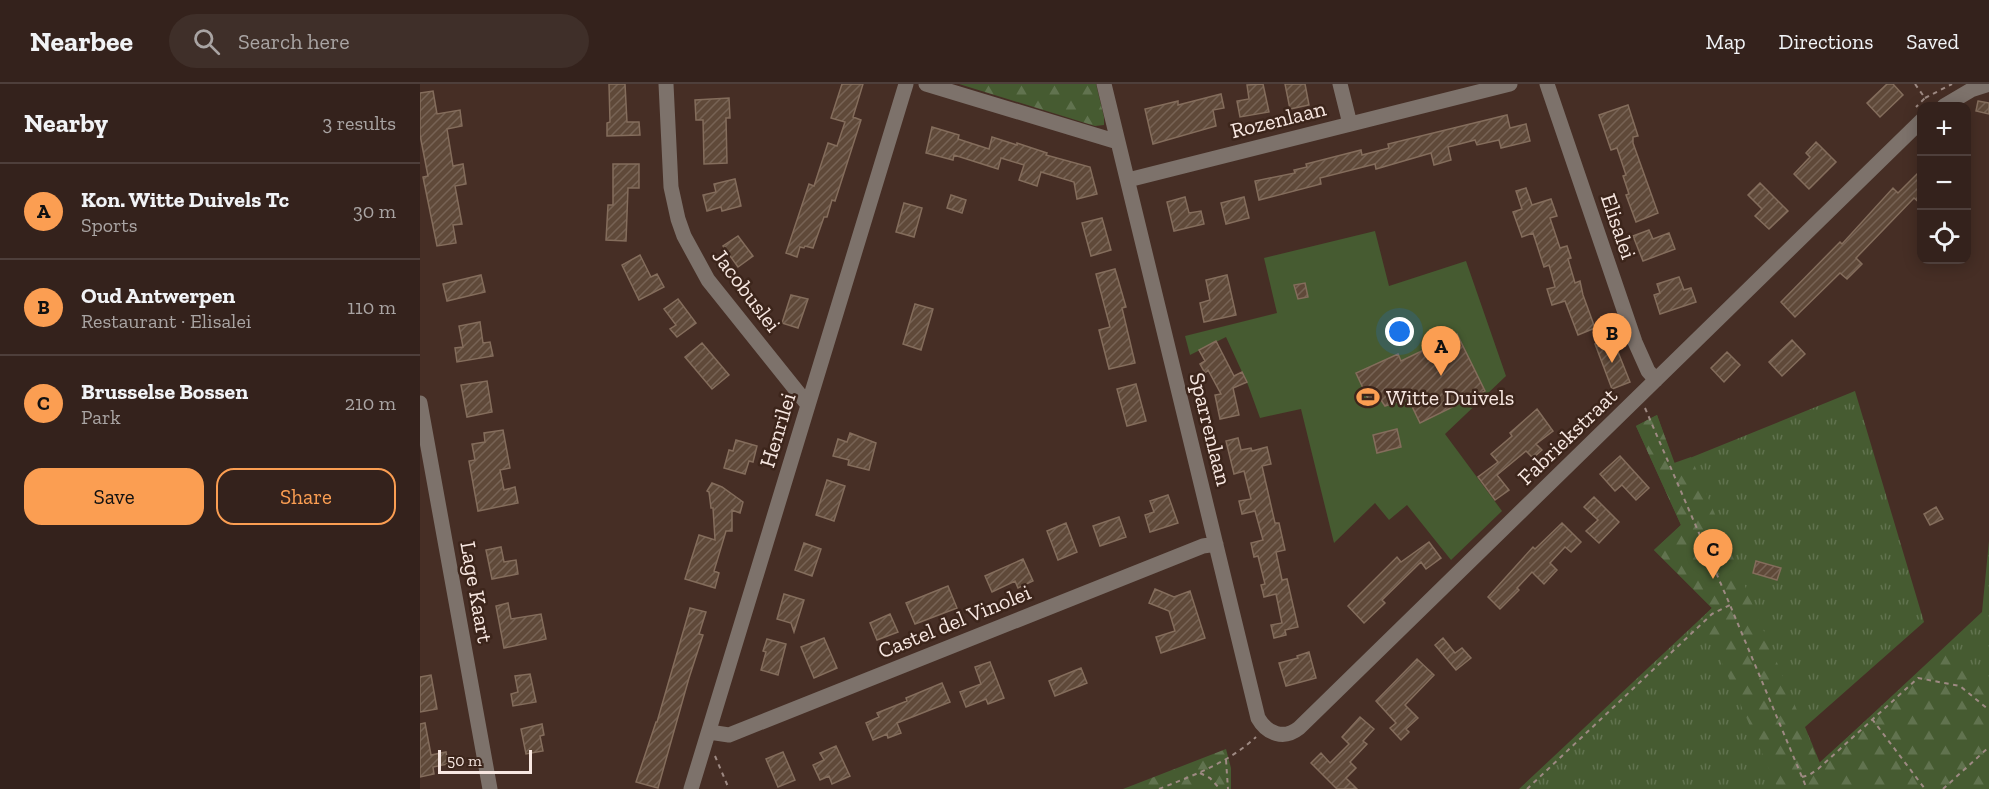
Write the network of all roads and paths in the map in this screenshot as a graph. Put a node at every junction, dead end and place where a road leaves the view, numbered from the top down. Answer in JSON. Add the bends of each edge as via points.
{"nodes":[{"id":1,"x":666,"y":84,"type":"edge"},
{"id":2,"x":906,"y":84,"type":"edge"},
{"id":3,"x":926,"y":84,"type":"edge"},
{"id":4,"x":1104,"y":84,"type":"edge"},
{"id":5,"x":1340,"y":84,"type":"edge"},
{"id":6,"x":1510,"y":84,"type":"edge"},
{"id":7,"x":1547,"y":84,"type":"edge"},
{"id":8,"x":1915,"y":84,"type":"edge"},
{"id":9,"x":1953,"y":84,"type":"edge"},
{"id":10,"x":1989,"y":84,"type":"edge"},
{"id":11,"x":1943,"y":86,"type":"edge"},
{"id":12,"x":1925,"y":98,"type":"junction"},
{"id":13,"x":1921,"y":102,"type":"edge"},
{"id":14,"x":1951,"y":102,"type":"edge"},
{"id":15,"x":1350,"y":124,"type":"junction"},
{"id":16,"x":1917,"y":124,"type":"edge"},
{"id":17,"x":1118,"y":142,"type":"junction"},
{"id":18,"x":1128,"y":180,"type":"junction"},
{"id":19,"x":1656,"y":380,"type":"junction"},
{"id":20,"x":1639,"y":398,"type":"junction"},
{"id":21,"x":420,"y":403,"type":"edge"},
{"id":22,"x":808,"y":405,"type":"junction"},
{"id":23,"x":1216,"y":544,"type":"junction"},
{"id":24,"x":1730,"y":604,"type":"junction"},
{"id":25,"x":1989,"y":710,"type":"edge"},
{"id":26,"x":1872,"y":719,"type":"junction"},
{"id":27,"x":1263,"y":725,"type":"junction"},
{"id":28,"x":709,"y":732,"type":"junction"},
{"id":29,"x":1989,"y":747,"type":"edge"},
{"id":30,"x":1226,"y":760,"type":"junction"},
{"id":31,"x":1200,"y":773,"type":"junction"},
{"id":32,"x":1802,"y":777,"type":"junction"},
{"id":33,"x":490,"y":789,"type":"edge"},
{"id":34,"x":691,"y":789,"type":"edge"},
{"id":35,"x":729,"y":789,"type":"edge"},
{"id":36,"x":1159,"y":789,"type":"edge"},
{"id":37,"x":1220,"y":789,"type":"edge"},
{"id":38,"x":1228,"y":789,"type":"edge"},
{"id":39,"x":1527,"y":789,"type":"edge"},
{"id":40,"x":1807,"y":789,"type":"edge"},
{"id":41,"x":1925,"y":789,"type":"edge"},
{"id":42,"x":1943,"y":789,"type":"edge"}],
"edges":[{"from":1,"to":22,"type":"street","name":"Jacobuslei","via":[[671,187],[687,244],[708,280]]},
{"from":2,"to":22,"type":"street","name":"Henrilei"},
{"from":3,"to":17,"type":"street"},
{"from":4,"to":17,"type":"street","name":"Sparrenlaan"},
{"from":5,"to":15,"type":"street"},
{"from":6,"to":15,"type":"street","name":"Rozenlaan"},
{"from":7,"to":19,"type":"street","name":"Elisalei","via":[[1635,342]]},
{"from":8,"to":12,"type":"path"},
{"from":9,"to":11,"type":"path"},
{"from":10,"to":14,"type":"street"},
{"from":11,"to":12,"type":"path"},
{"from":12,"to":13,"type":"path"},
{"from":15,"to":18,"type":"street","name":"Rozenlaan"},
{"from":16,"to":19,"type":"street","name":"Fabriekstraat"},
{"from":17,"to":18,"type":"street","name":"Sparrenlaan"},
{"from":18,"to":23,"type":"street","name":"Sparrenlaan"},
{"from":19,"to":20,"type":"street","name":"Fabriekstraat"},
{"from":20,"to":24,"type":"path"},
{"from":20,"to":27,"type":"street","name":"Fabriekstraat","via":[[1299,728],[1283,735]]},
{"from":21,"to":33,"type":"street","name":"Lage Kaart"},
{"from":22,"to":28,"type":"street","name":"Henrilei"},
{"from":23,"to":27,"type":"street","name":"Sparrenlaan","via":[[1258,718]]},
{"from":23,"to":28,"type":"street","name":"Castel del Vinolei","via":[[729,735]]},
{"from":24,"to":32,"type":"path"},
{"from":24,"to":39,"type":"path","via":[[1712,614]]},
{"from":25,"to":26,"type":"path","via":[[1960,686],[1918,678]]},
{"from":26,"to":32,"type":"path","via":[[1818,769]]},
{"from":26,"to":41,"type":"path"},
{"from":27,"to":30,"type":"path","via":[[1259,736]]},
{"from":28,"to":34,"type":"street","name":"Henrilei"},
{"from":28,"to":35,"type":"path"},
{"from":29,"to":42,"type":"path"},
{"from":30,"to":31,"type":"path"},
{"from":30,"to":38,"type":"path"},
{"from":31,"to":36,"type":"path"},
{"from":31,"to":37,"type":"path"},
{"from":32,"to":40,"type":"path"}]}
